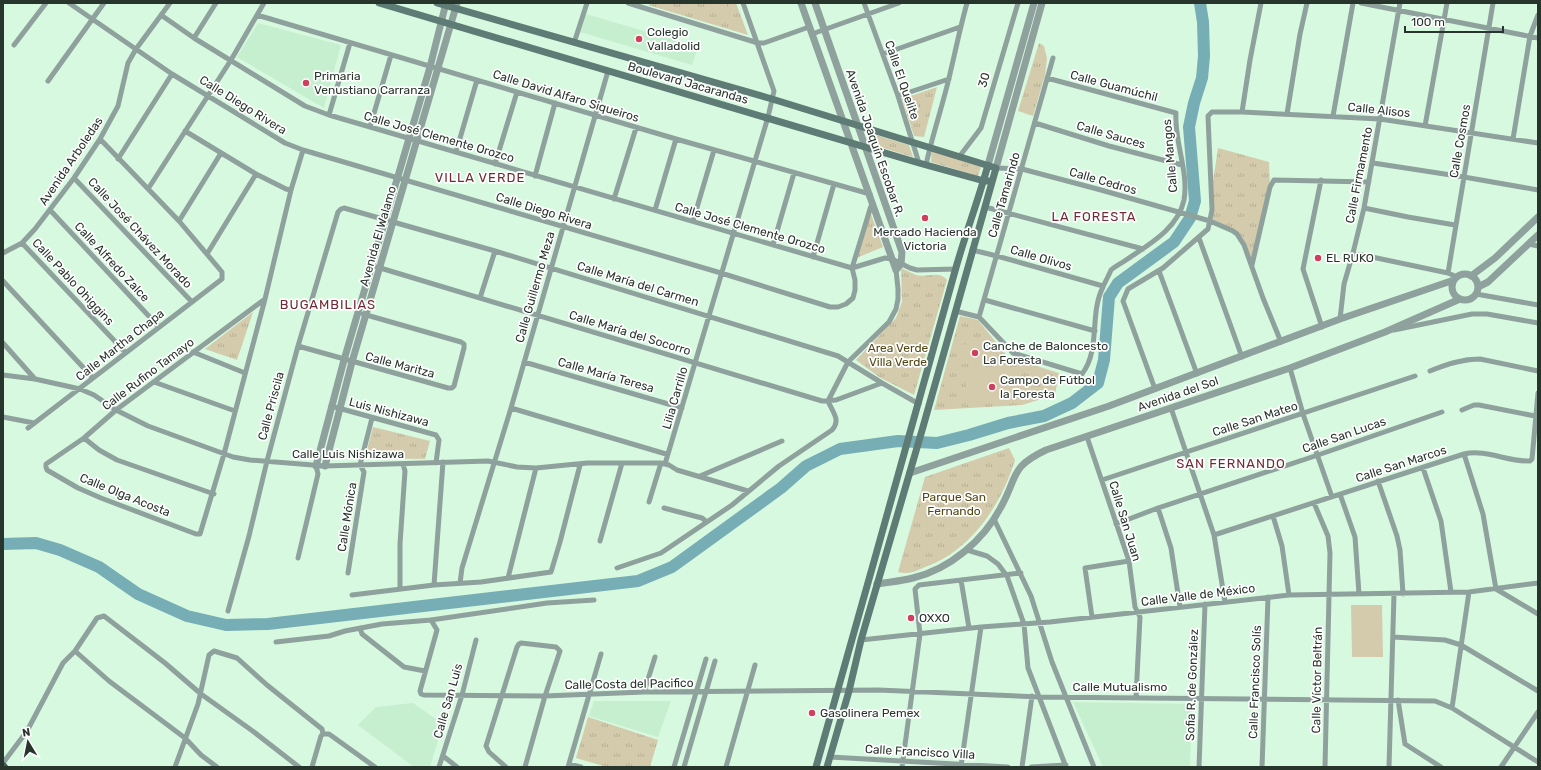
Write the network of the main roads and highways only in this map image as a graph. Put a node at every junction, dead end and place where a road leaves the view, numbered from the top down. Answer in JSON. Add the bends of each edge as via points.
{"nodes":[{"id":1,"x":379,"y":3,"type":"edge"},
{"id":2,"x":437,"y":3,"type":"edge"},
{"id":3,"x":446,"y":4,"type":"edge"},
{"id":4,"x":457,"y":6,"type":"edge"},
{"id":5,"x":988,"y":165,"type":"junction"},
{"id":6,"x":984,"y":181,"type":"junction"},
{"id":7,"x":992,"y":181,"type":"junction"},
{"id":8,"x":816,"y":767,"type":"edge"},
{"id":9,"x":828,"y":767,"type":"edge"}],
"edges":[{"from":1,"to":6,"type":"main road","name":"Boulevard Jacarandas"},
{"from":2,"to":3,"type":"main road","name":"Boulevard Jacarandas"},
{"from":3,"to":4,"type":"main road","name":"Boulevard Jacarandas"},
{"from":4,"to":5,"type":"main road","name":"Boulevard Jacarandas"},
{"from":5,"to":6,"type":"main road"},
{"from":5,"to":7,"type":"main road","name":"Boulevard Jacarandas","via":[[996,168]]},
{"from":6,"to":7,"type":"main road","name":"Boulevard Jacarandas"},
{"from":6,"to":8,"type":"main road","via":[[956,269]]},
{"from":7,"to":9,"type":"main road","via":[[861,640]]}]}
